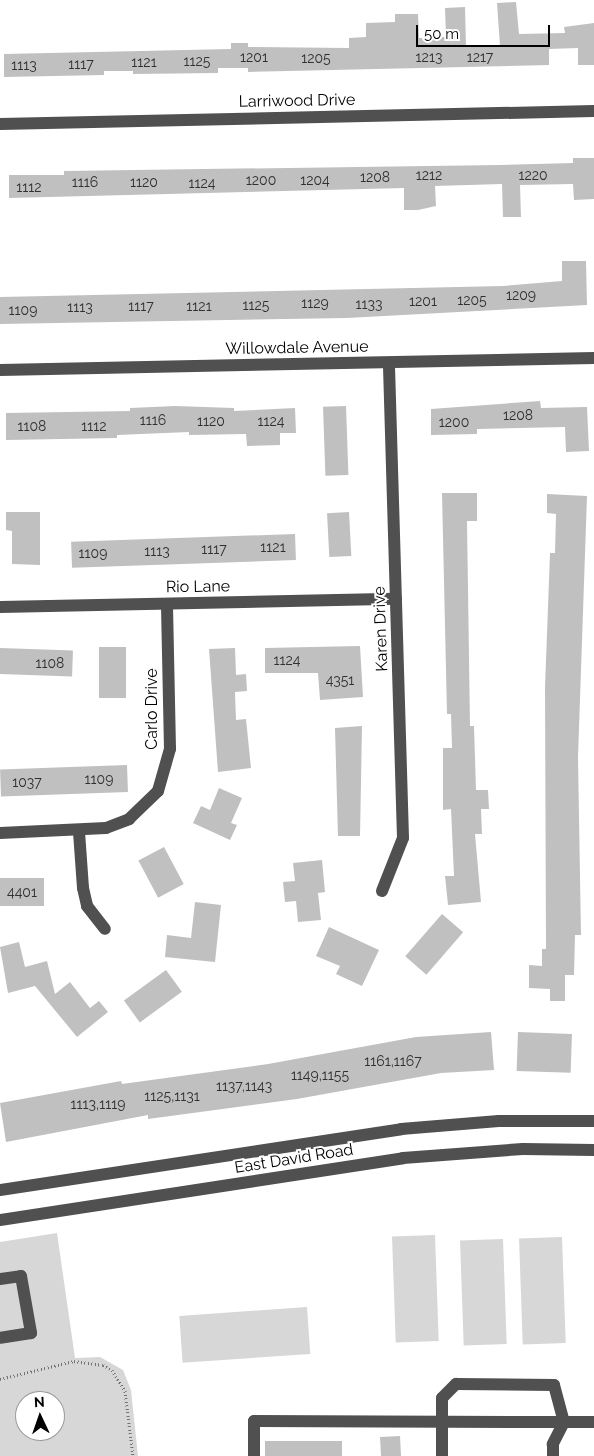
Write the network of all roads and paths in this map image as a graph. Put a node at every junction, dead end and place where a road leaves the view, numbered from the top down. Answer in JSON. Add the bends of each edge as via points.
{"nodes":[{"id":1,"x":594,"y":111,"type":"edge"},
{"id":2,"x":0,"y":124,"type":"edge"},
{"id":3,"x":594,"y":358,"type":"edge"},
{"id":4,"x":389,"y":363,"type":"junction"},
{"id":5,"x":0,"y":370,"type":"edge"},
{"id":6,"x":396,"y":600,"type":"junction"},
{"id":7,"x":167,"y":604,"type":"junction"},
{"id":8,"x":0,"y":607,"type":"edge"},
{"id":9,"x":79,"y":832,"type":"junction"},
{"id":10,"x":0,"y":833,"type":"edge"},
{"id":11,"x":382,"y":891,"type":"dead end"},
{"id":12,"x":105,"y":929,"type":"dead end"},
{"id":13,"x":594,"y":1121,"type":"edge"},
{"id":14,"x":594,"y":1150,"type":"edge"},
{"id":15,"x":0,"y":1190,"type":"edge"},
{"id":16,"x":0,"y":1220,"type":"edge"},
{"id":17,"x":0,"y":1279,"type":"edge"},
{"id":18,"x":0,"y":1338,"type":"edge"},
{"id":19,"x":0,"y":1378,"type":"edge"},
{"id":20,"x":564,"y":1422,"type":"junction"},
{"id":21,"x":594,"y":1422,"type":"edge"},
{"id":22,"x":442,"y":1423,"type":"junction"},
{"id":23,"x":132,"y":1456,"type":"edge"},
{"id":24,"x":254,"y":1456,"type":"edge"},
{"id":25,"x":442,"y":1456,"type":"edge"},
{"id":26,"x":553,"y":1456,"type":"edge"}],
"edges":[{"from":1,"to":2,"type":"street","name":"Larriwood Drive"},
{"from":3,"to":4,"type":"street","name":"Willowdale Avenue"},
{"from":4,"to":5,"type":"street","name":"Willowdale Avenue"},
{"from":4,"to":6,"type":"street","name":"Karen Drive"},
{"from":6,"to":7,"type":"street","name":"Rio Lane"},
{"from":6,"to":11,"type":"street","name":"Karen Drive","via":[[403,838]]},
{"from":7,"to":8,"type":"street","name":"Rio Lane"},
{"from":7,"to":9,"type":"street","name":"Carlo Drive","via":[[170,749],[165,774],[158,791],[129,819]]},
{"from":9,"to":10,"type":"street","name":"Carlo Drive"},
{"from":9,"to":12,"type":"street","via":[[82,888],[87,906]]},
{"from":13,"to":15,"type":"street","name":"East David Road","via":[[499,1121],[401,1129]]},
{"from":14,"to":16,"type":"street","name":"East David Road","via":[[514,1150],[403,1158]]},
{"from":17,"to":18,"type":"street","via":[[21,1276],[31,1333]]},
{"from":19,"to":23,"type":"path","via":[[74,1361],[103,1365],[112,1370],[125,1391]]},
{"from":20,"to":21,"type":"street"},
{"from":20,"to":22,"type":"street"},
{"from":20,"to":22,"type":"street","via":[[554,1385],[456,1384],[442,1398]]},
{"from":20,"to":26,"type":"street","via":[[553,1444]]},
{"from":22,"to":24,"type":"street","via":[[254,1421]]},
{"from":22,"to":25,"type":"street"}]}
